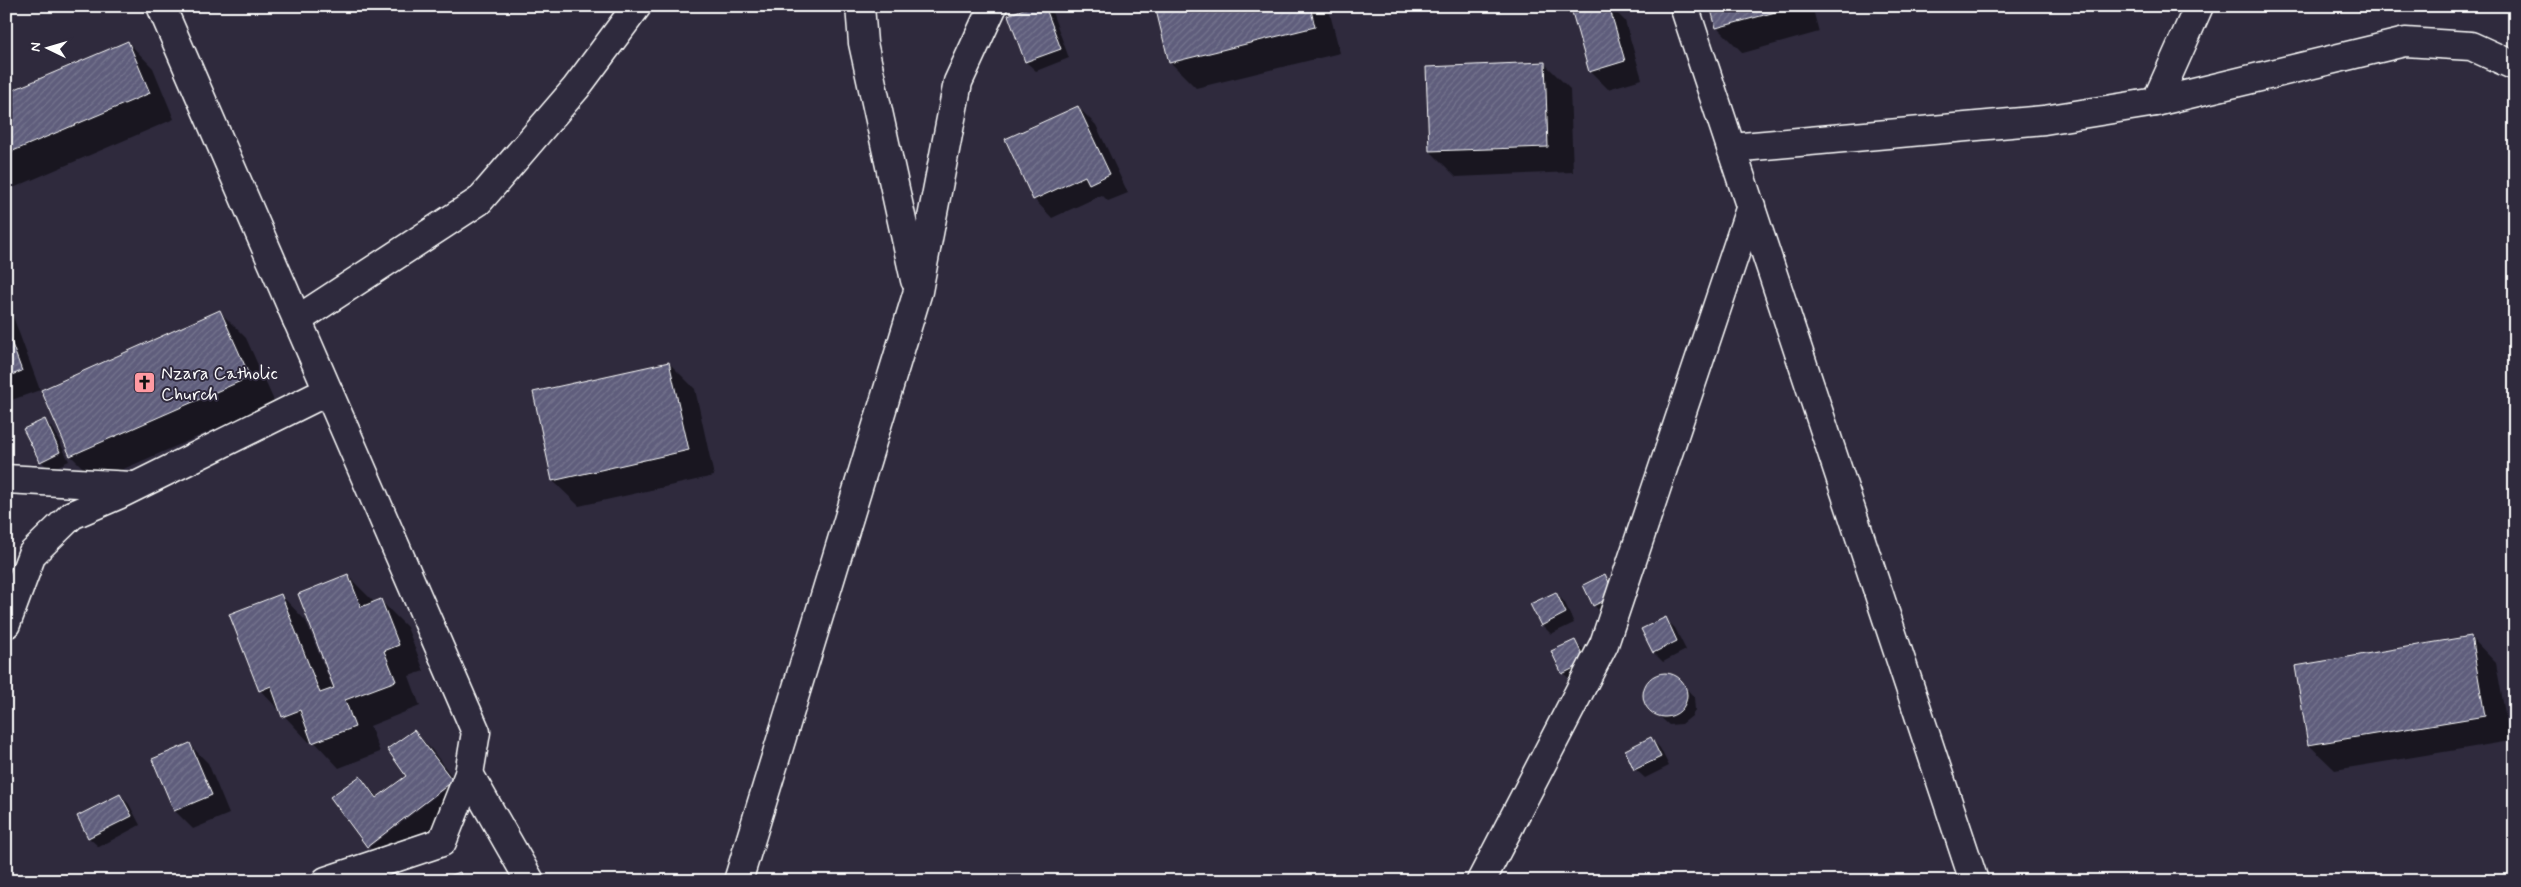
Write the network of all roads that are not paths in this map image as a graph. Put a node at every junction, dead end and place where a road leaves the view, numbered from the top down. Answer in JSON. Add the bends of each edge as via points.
{"nodes":[{"id":1,"x":161,"y":6,"type":"edge"},
{"id":2,"x":637,"y":6,"type":"edge"},
{"id":3,"x":860,"y":6,"type":"edge"},
{"id":4,"x":993,"y":6,"type":"edge"},
{"id":5,"x":1684,"y":6,"type":"edge"},
{"id":6,"x":2199,"y":6,"type":"edge"},
{"id":7,"x":2515,"y":66,"type":"edge"},
{"id":8,"x":2156,"y":102,"type":"junction"},
{"id":9,"x":1731,"y":148,"type":"junction"},
{"id":10,"x":1751,"y":206,"type":"junction"},
{"id":11,"x":918,"y":291,"type":"junction"},
{"id":12,"x":297,"y":320,"type":"junction"},
{"id":13,"x":328,"y":391,"type":"junction"},
{"id":14,"x":6,"y":479,"type":"edge"},
{"id":15,"x":136,"y":486,"type":"junction"},
{"id":16,"x":6,"y":624,"type":"edge"},
{"id":17,"x":469,"y":774,"type":"junction"},
{"id":18,"x":326,"y":881,"type":"edge"},
{"id":19,"x":530,"y":881,"type":"edge"},
{"id":20,"x":738,"y":881,"type":"edge"},
{"id":21,"x":1481,"y":881,"type":"edge"},
{"id":22,"x":1974,"y":881,"type":"edge"}],
"edges":[{"from":1,"to":12,"type":"street"},
{"from":2,"to":12,"type":"street","via":[[576,88],[479,201]]},
{"from":3,"to":11,"type":"street","via":[[863,42]]},
{"from":4,"to":11,"type":"street","via":[[958,82]]},
{"from":5,"to":9,"type":"street"},
{"from":6,"to":8,"type":"street"},
{"from":7,"to":8,"type":"street","via":[[2471,46],[2406,42]]},
{"from":8,"to":9,"type":"street","via":[[2044,120]]},
{"from":9,"to":10,"type":"street"},
{"from":10,"to":21,"type":"street","via":[[1604,644]]},
{"from":10,"to":22,"type":"street"},
{"from":11,"to":20,"type":"street"},
{"from":12,"to":13,"type":"street"},
{"from":13,"to":15,"type":"street"},
{"from":13,"to":17,"type":"street","via":[[476,732]]},
{"from":14,"to":15,"type":"street"},
{"from":15,"to":16,"type":"street","via":[[72,515],[32,554]]},
{"from":17,"to":18,"type":"street","via":[[442,842]]},
{"from":17,"to":19,"type":"street"}]}
